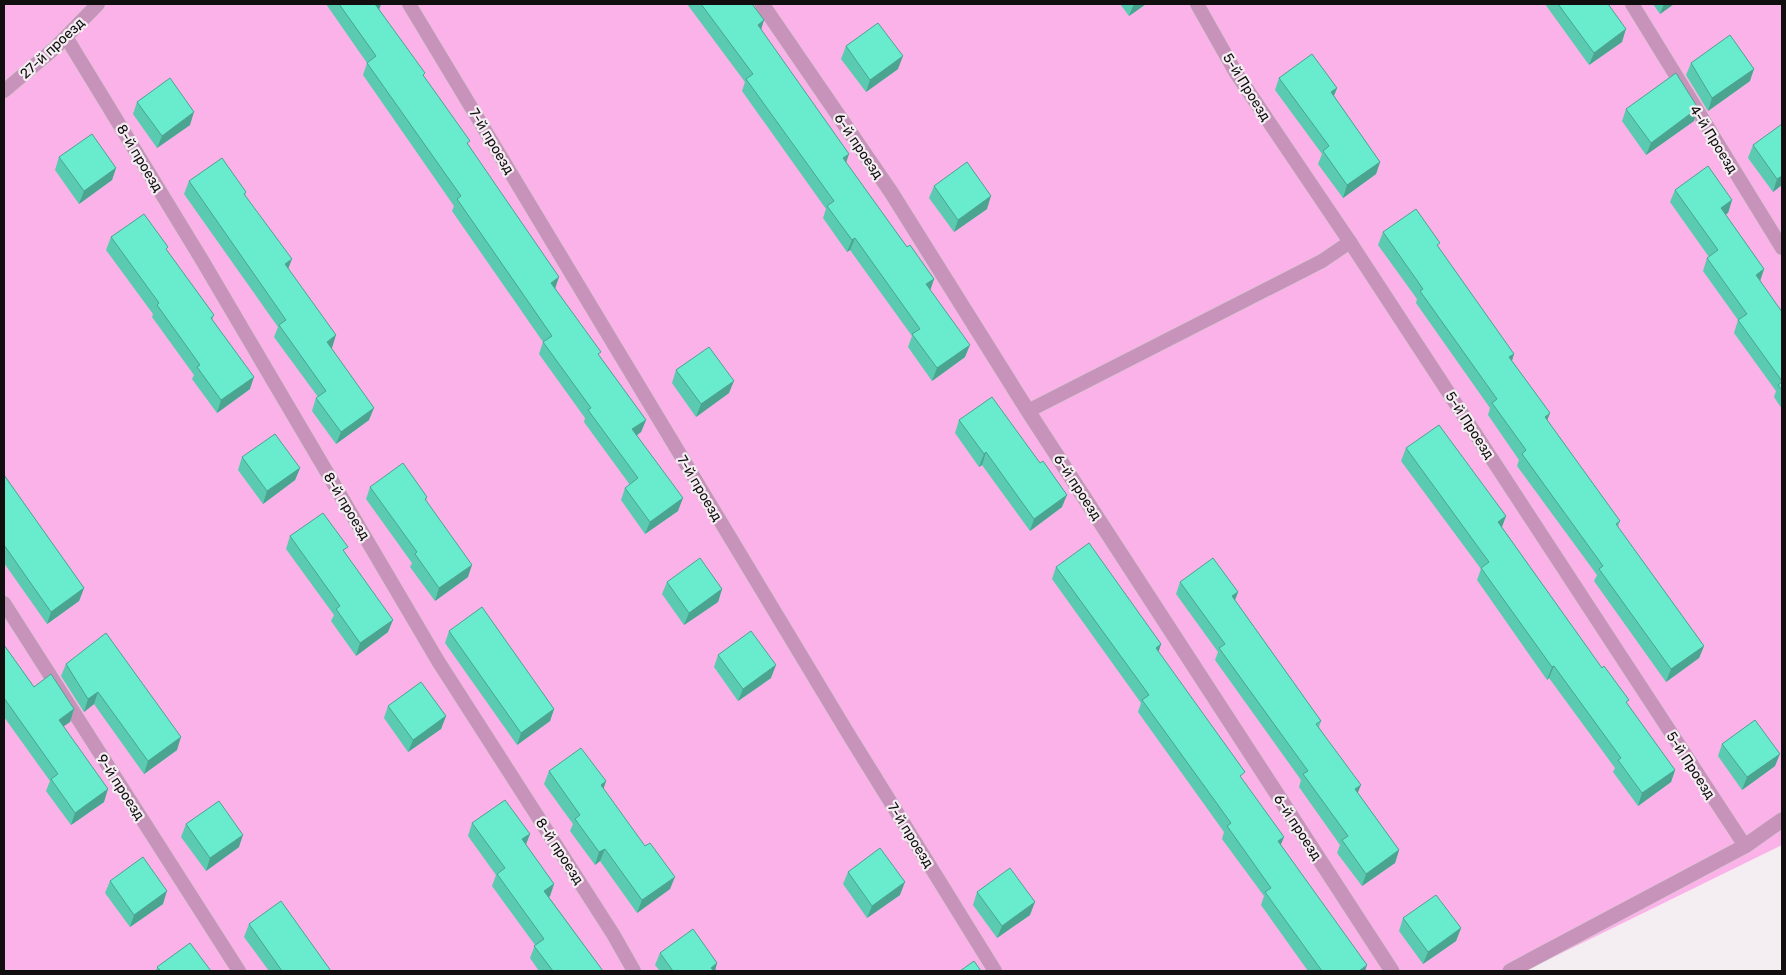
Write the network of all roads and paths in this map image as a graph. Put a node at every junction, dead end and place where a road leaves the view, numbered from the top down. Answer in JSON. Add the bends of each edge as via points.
{"nodes":[{"id":1,"x":98,"y":4,"type":"edge"},
{"id":2,"x":409,"y":4,"type":"edge"},
{"id":3,"x":762,"y":4,"type":"edge"},
{"id":4,"x":1197,"y":4,"type":"edge"},
{"id":5,"x":1632,"y":4,"type":"edge"},
{"id":6,"x":66,"y":37,"type":"junction"},
{"id":7,"x":4,"y":91,"type":"edge"},
{"id":8,"x":1350,"y":242,"type":"junction"},
{"id":9,"x":1782,"y":248,"type":"edge"},
{"id":10,"x":1028,"y":410,"type":"junction"},
{"id":11,"x":4,"y":603,"type":"edge"},
{"id":12,"x":1782,"y":820,"type":"edge"},
{"id":13,"x":1745,"y":846,"type":"junction"},
{"id":14,"x":239,"y":971,"type":"edge"},
{"id":15,"x":634,"y":971,"type":"edge"},
{"id":16,"x":994,"y":971,"type":"edge"},
{"id":17,"x":1392,"y":971,"type":"edge"},
{"id":18,"x":1510,"y":971,"type":"edge"}],
"edges":[{"from":1,"to":6,"type":"lane","name":"27-й проезд"},
{"from":2,"to":16,"type":"lane","name":"7-й проезд"},
{"from":3,"to":10,"type":"street","name":"6-й проезд","via":[[891,192]]},
{"from":4,"to":8,"type":"lane","name":"5-й Проезд","via":[[1236,73]]},
{"from":5,"to":9,"type":"lane","name":"4-й Проезд"},
{"from":6,"to":7,"type":"lane","name":"27-й проезд"},
{"from":6,"to":15,"type":"lane","name":"8-й проезд","via":[[438,661]]},
{"from":8,"to":10,"type":"lane","via":[[1322,261]]},
{"from":8,"to":13,"type":"lane","name":"5-й Проезд"},
{"from":10,"to":17,"type":"street","name":"6-й проезд"},
{"from":11,"to":14,"type":"lane","name":"9-й проезд"},
{"from":12,"to":13,"type":"street"},
{"from":13,"to":18,"type":"street"}]}
